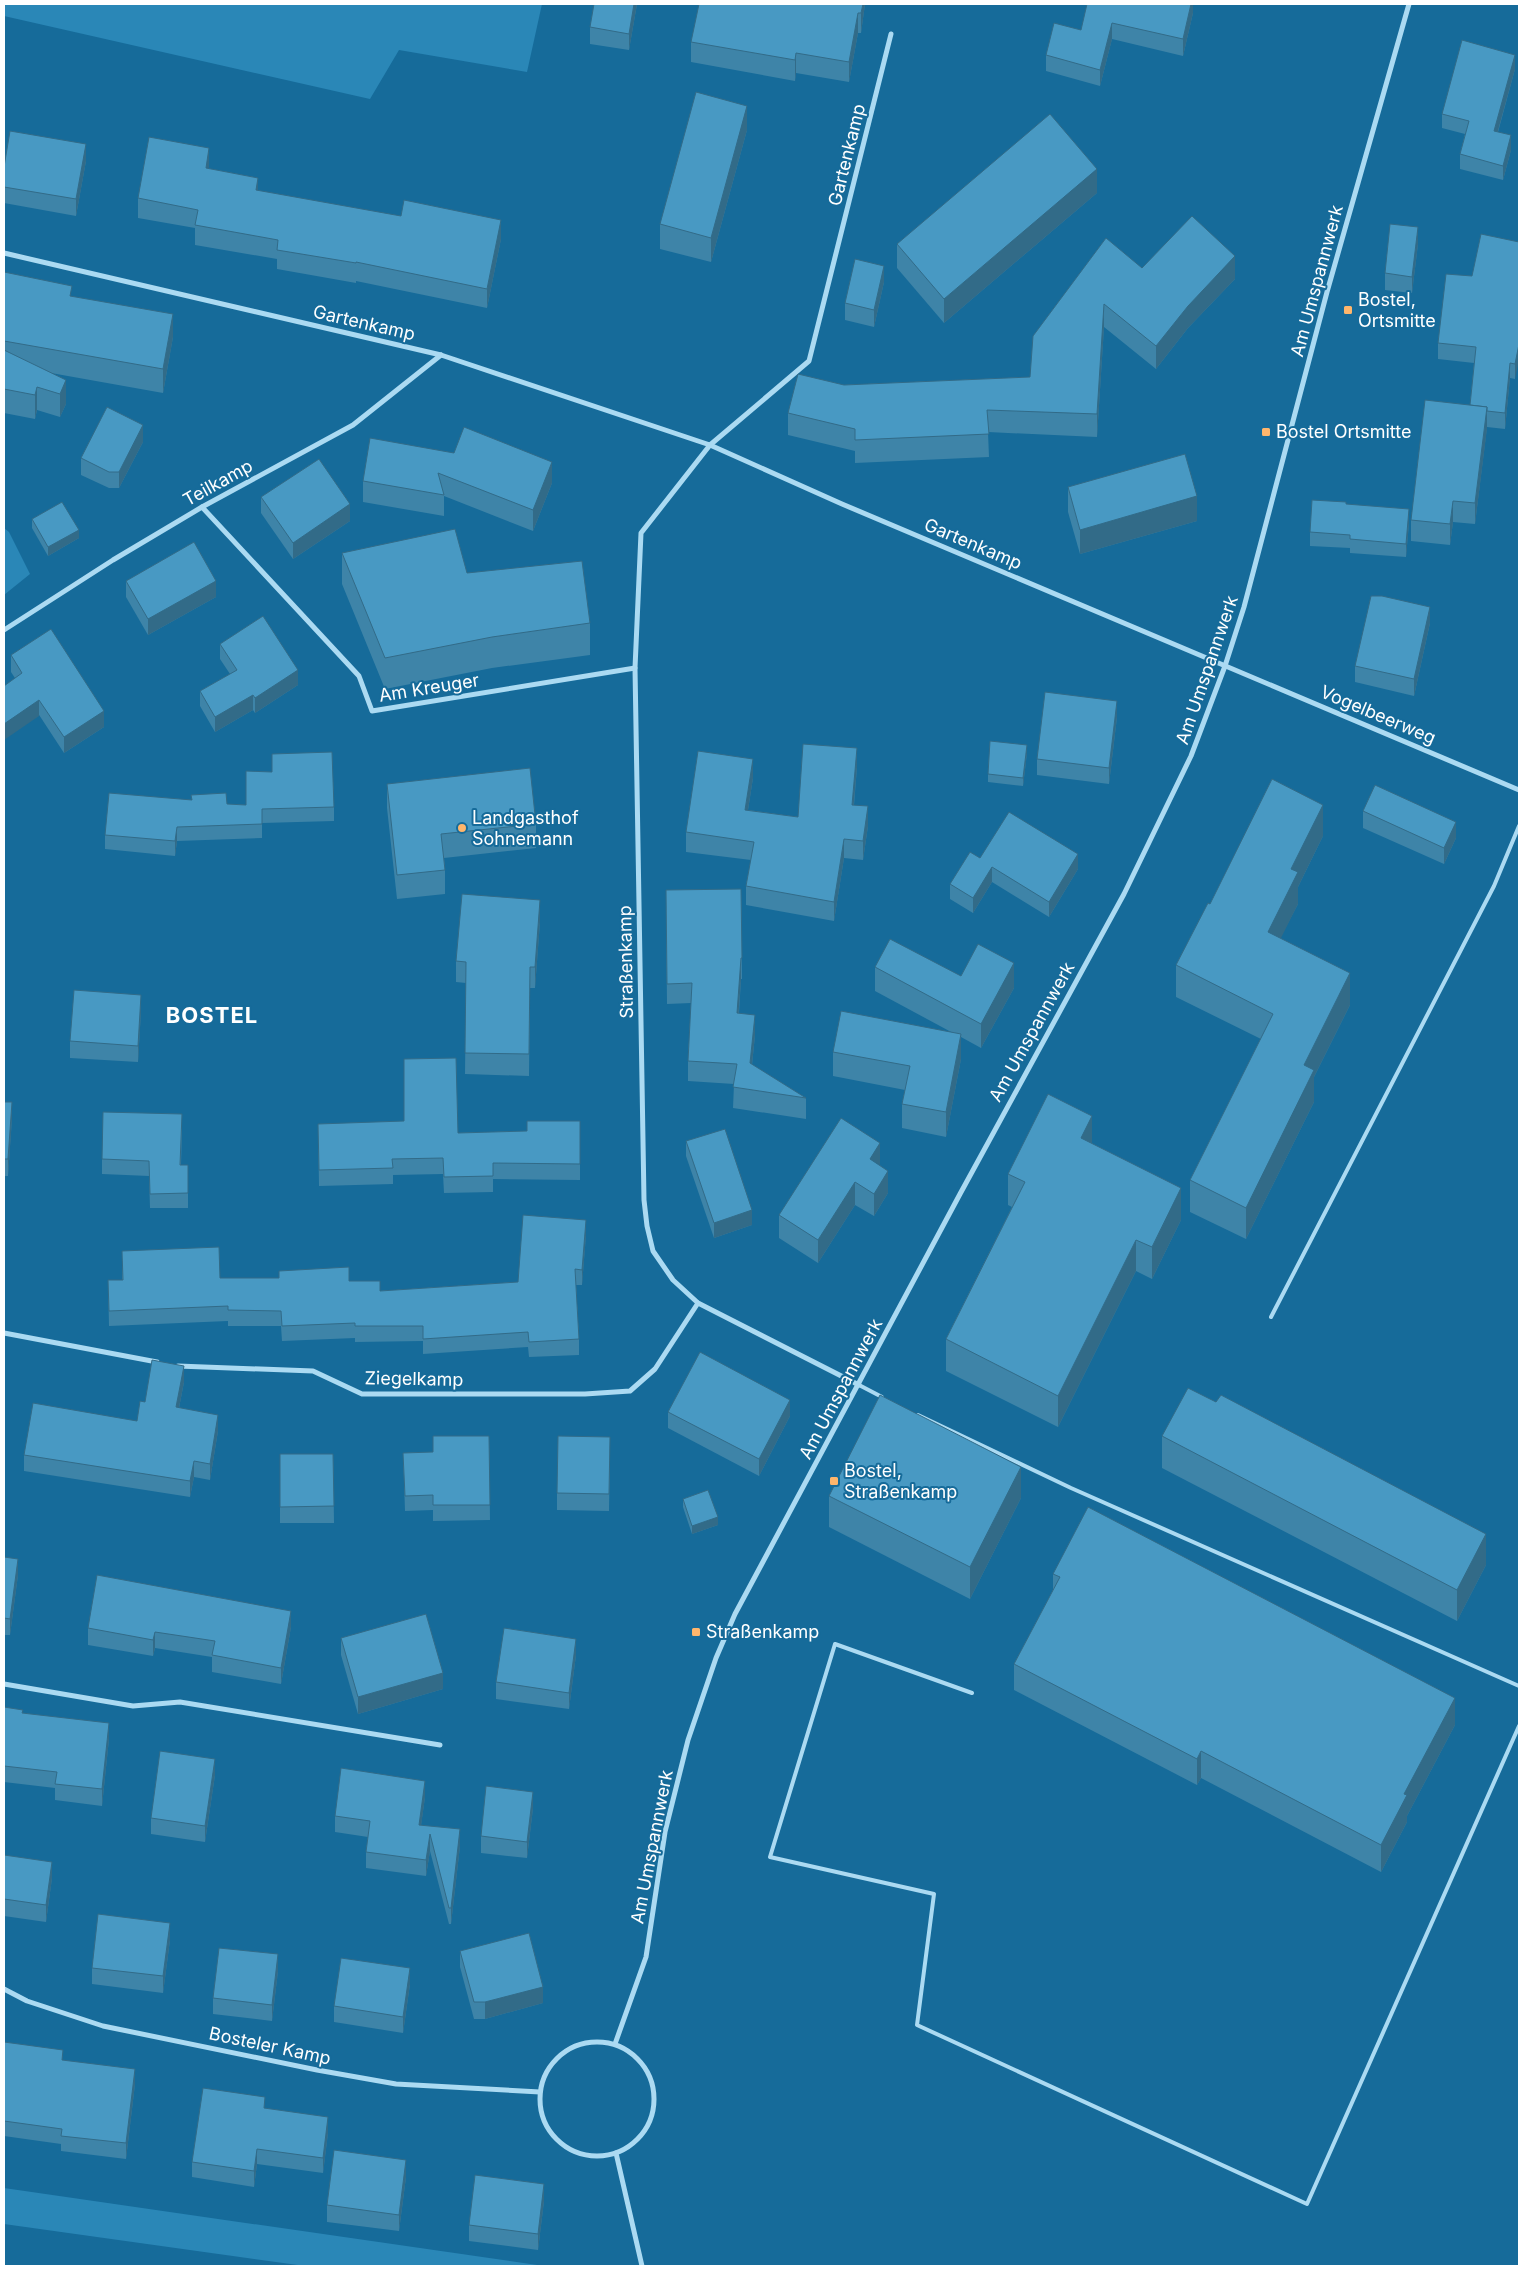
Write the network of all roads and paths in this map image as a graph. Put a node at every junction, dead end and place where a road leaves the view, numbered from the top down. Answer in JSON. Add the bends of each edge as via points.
{"nodes":[{"id":1,"x":1409,"y":4,"type":"edge"},
{"id":2,"x":891,"y":34,"type":"dead end"},
{"id":3,"x":4,"y":253,"type":"edge"},
{"id":4,"x":441,"y":355,"type":"junction"},
{"id":5,"x":710,"y":445,"type":"junction"},
{"id":6,"x":202,"y":507,"type":"junction"},
{"id":7,"x":4,"y":630,"type":"edge"},
{"id":8,"x":1225,"y":666,"type":"junction"},
{"id":9,"x":635,"y":668,"type":"junction"},
{"id":10,"x":1519,"y":790,"type":"edge"},
{"id":11,"x":1519,"y":826,"type":"edge"},
{"id":12,"x":698,"y":1303,"type":"junction"},
{"id":13,"x":1271,"y":1318,"type":"dead end"},
{"id":14,"x":4,"y":1333,"type":"edge"},
{"id":15,"x":164,"y":1363,"type":"edge"},
{"id":16,"x":173,"y":1365,"type":"edge"},
{"id":17,"x":859,"y":1385,"type":"junction"},
{"id":18,"x":888,"y":1400,"type":"edge"},
{"id":19,"x":912,"y":1412,"type":"edge"},
{"id":20,"x":4,"y":1684,"type":"edge"},
{"id":21,"x":1519,"y":1686,"type":"edge"},
{"id":22,"x":972,"y":1693,"type":"dead end"},
{"id":23,"x":1519,"y":1726,"type":"edge"},
{"id":24,"x":440,"y":1744,"type":"dead end"},
{"id":25,"x":4,"y":1989,"type":"edge"},
{"id":26,"x":615,"y":2044,"type":"junction"},
{"id":27,"x":540,"y":2092,"type":"junction"},
{"id":28,"x":616,"y":2153,"type":"junction"},
{"id":29,"x":642,"y":2266,"type":"edge"}],
"edges":[{"from":1,"to":8,"type":"street","name":"Am Umspannwerk","via":[[1327,292],[1244,607]]},
{"from":2,"to":5,"type":"street","name":"Gartenkamp","via":[[809,360]]},
{"from":3,"to":4,"type":"street","name":"Gartenkamp"},
{"from":4,"to":5,"type":"street","name":"Gartenkamp"},
{"from":4,"to":6,"type":"street","name":"Teilkamp","via":[[353,425]]},
{"from":5,"to":8,"type":"street","name":"Gartenkamp"},
{"from":5,"to":9,"type":"street","name":"Straßenkamp","via":[[640,533]]},
{"from":6,"to":7,"type":"street","name":"Teilkamp"},
{"from":6,"to":9,"type":"street","name":"Am Kreuger","via":[[358,676],[372,711]]},
{"from":8,"to":10,"type":"street","name":"Vogelbeerweg"},
{"from":8,"to":17,"type":"street","name":"Am Umspannwerk","via":[[1191,756],[1124,894]]},
{"from":9,"to":12,"type":"street","name":"Straßenkamp","via":[[644,1200],[653,1251]]},
{"from":11,"to":13,"type":"lane","via":[[1494,886]]},
{"from":12,"to":16,"type":"street","name":"Ziegelkamp","via":[[656,1369],[630,1391],[362,1394],[313,1371]]},
{"from":12,"to":17,"type":"street","name":"Straßenkamp"},
{"from":14,"to":15,"type":"street"},
{"from":17,"to":18,"type":"lane"},
{"from":17,"to":26,"type":"street","name":"Am Umspannwerk","via":[[740,1606],[716,1658],[674,1789],[646,1957]]},
{"from":19,"to":21,"type":"lane","via":[[1080,1492]]},
{"from":20,"to":24,"type":"street","via":[[133,1706],[180,1702]]},
{"from":22,"to":23,"type":"lane","via":[[835,1644],[770,1857],[934,1894],[917,2025],[1308,2204]]},
{"from":25,"to":27,"type":"street","name":"Bosteler Kamp","via":[[27,2001],[103,2026],[317,2070],[396,2084]]},
{"from":26,"to":27,"type":"street","via":[[598,2041],[566,2050],[553,2061]]},
{"from":26,"to":28,"type":"street","via":[[631,2052],[644,2065],[652,2081],[654,2098],[652,2116],[644,2132],[631,2145]]},
{"from":27,"to":28,"type":"street","via":[[541,2111],[548,2129],[561,2144],[578,2153],[597,2156]]},
{"from":28,"to":29,"type":"street"}]}
